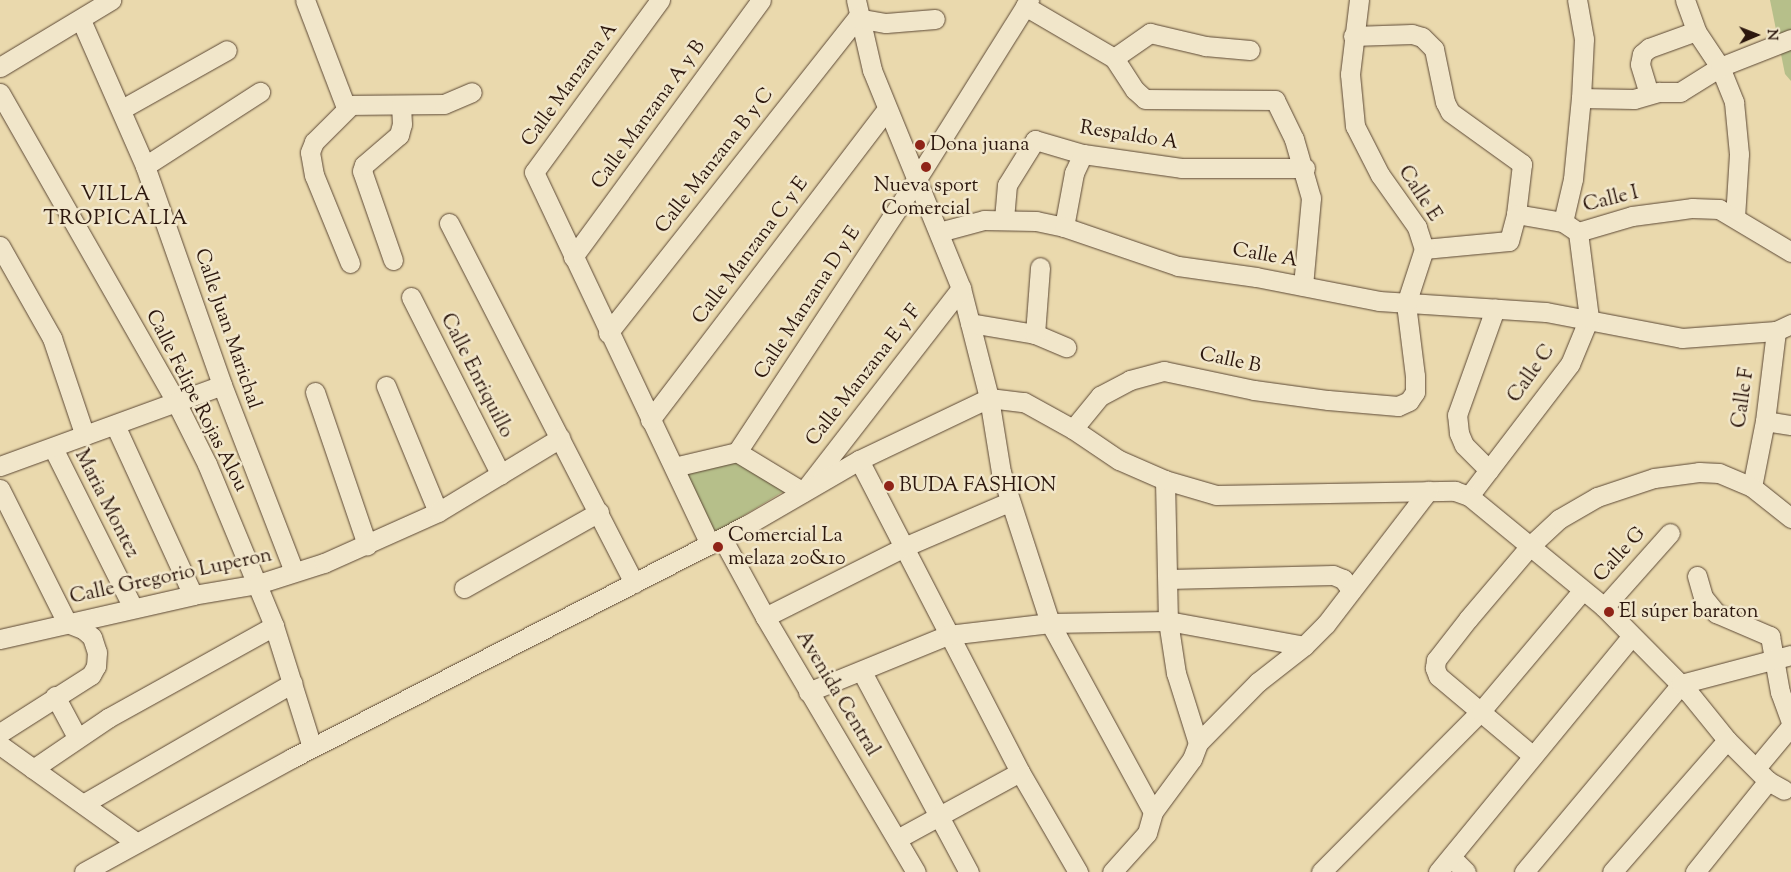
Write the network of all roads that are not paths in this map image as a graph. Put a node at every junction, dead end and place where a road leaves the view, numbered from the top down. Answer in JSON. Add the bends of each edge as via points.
{"nodes":[{"id":1,"x":111,"y":0,"type":"edge"},
{"id":2,"x":305,"y":0,"type":"edge"},
{"id":3,"x":660,"y":0,"type":"edge"},
{"id":4,"x":761,"y":0,"type":"edge"},
{"id":5,"x":1359,"y":0,"type":"edge"},
{"id":6,"x":1576,"y":0,"type":"edge"},
{"id":7,"x":1685,"y":0,"type":"edge"},
{"id":8,"x":1027,"y":3,"type":"edge"},
{"id":9,"x":857,"y":9,"type":"edge"},
{"id":10,"x":936,"y":19,"type":"dead end"},
{"id":11,"x":81,"y":20,"type":"junction"},
{"id":12,"x":1696,"y":31,"type":"junction"},
{"id":13,"x":1353,"y":36,"type":"junction"},
{"id":14,"x":1791,"y":38,"type":"edge"},
{"id":15,"x":226,"y":50,"type":"dead end"},
{"id":16,"x":1250,"y":50,"type":"dead end"},
{"id":17,"x":1114,"y":58,"type":"junction"},
{"id":18,"x":0,"y":67,"type":"edge"},
{"id":19,"x":1720,"y":67,"type":"junction"},
{"id":20,"x":260,"y":92,"type":"dead end"},
{"id":21,"x":472,"y":92,"type":"dead end"},
{"id":22,"x":0,"y":94,"type":"edge"},
{"id":23,"x":1649,"y":94,"type":"junction"},
{"id":24,"x":1581,"y":98,"type":"junction"},
{"id":25,"x":351,"y":105,"type":"junction"},
{"id":26,"x":401,"y":105,"type":"junction"},
{"id":27,"x":122,"y":109,"type":"junction"},
{"id":28,"x":887,"y":109,"type":"junction"},
{"id":29,"x":1082,"y":154,"type":"junction"},
{"id":30,"x":145,"y":166,"type":"junction"},
{"id":31,"x":1305,"y":168,"type":"junction"},
{"id":32,"x":534,"y":172,"type":"joint"},
{"id":33,"x":915,"y":182,"type":"junction"},
{"id":34,"x":1516,"y":214,"type":"junction"},
{"id":35,"x":1736,"y":217,"type":"junction"},
{"id":36,"x":1004,"y":218,"type":"junction"},
{"id":37,"x":449,"y":223,"type":"dead end"},
{"id":38,"x":1064,"y":227,"type":"junction"},
{"id":39,"x":1570,"y":227,"type":"junction"},
{"id":40,"x":939,"y":232,"type":"junction"},
{"id":41,"x":0,"y":246,"type":"edge"},
{"id":42,"x":1424,"y":249,"type":"junction"},
{"id":43,"x":1791,"y":252,"type":"edge"},
{"id":44,"x":573,"y":257,"type":"junction"},
{"id":45,"x":393,"y":260,"type":"dead end"},
{"id":46,"x":350,"y":263,"type":"dead end"},
{"id":47,"x":1040,"y":267,"type":"dead end"},
{"id":48,"x":1303,"y":286,"type":"junction"},
{"id":49,"x":961,"y":288,"type":"junction"},
{"id":50,"x":411,"y":297,"type":"dead end"},
{"id":51,"x":1406,"y":304,"type":"junction"},
{"id":52,"x":1495,"y":310,"type":"junction"},
{"id":53,"x":1589,"y":318,"type":"junction"},
{"id":54,"x":970,"y":322,"type":"junction"},
{"id":55,"x":1786,"y":329,"type":"edge"},
{"id":56,"x":608,"y":333,"type":"junction"},
{"id":57,"x":1035,"y":334,"type":"junction"},
{"id":58,"x":1066,"y":347,"type":"dead end"},
{"id":59,"x":222,"y":385,"type":"junction"},
{"id":60,"x":386,"y":386,"type":"dead end"},
{"id":61,"x":316,"y":392,"type":"dead end"},
{"id":62,"x":989,"y":398,"type":"junction"},
{"id":63,"x":176,"y":402,"type":"junction"},
{"id":64,"x":1398,"y":406,"type":"joint"},
{"id":65,"x":650,"y":420,"type":"junction"},
{"id":66,"x":1765,"y":421,"type":"junction"},
{"id":67,"x":115,"y":425,"type":"junction"},
{"id":68,"x":1791,"y":425,"type":"edge"},
{"id":69,"x":1073,"y":428,"type":"junction"},
{"id":70,"x":85,"y":436,"type":"junction"},
{"id":71,"x":560,"y":438,"type":"junction"},
{"id":72,"x":53,"y":448,"type":"junction"},
{"id":73,"x":737,"y":452,"type":"junction"},
{"id":74,"x":2,"y":459,"type":"edge"},
{"id":75,"x":859,"y":460,"type":"junction"},
{"id":76,"x":674,"y":467,"type":"junction"},
{"id":77,"x":1489,"y":470,"type":"junction"},
{"id":78,"x":501,"y":476,"type":"junction"},
{"id":79,"x":1164,"y":480,"type":"junction"},
{"id":80,"x":1752,"y":487,"type":"junction"},
{"id":81,"x":0,"y":489,"type":"edge"},
{"id":82,"x":1428,"y":491,"type":"junction"},
{"id":83,"x":803,"y":492,"type":"junction"},
{"id":84,"x":1469,"y":496,"type":"junction"},
{"id":85,"x":1009,"y":502,"type":"junction"},
{"id":86,"x":438,"y":512,"type":"junction"},
{"id":87,"x":599,"y":512,"type":"junction"},
{"id":88,"x":1791,"y":518,"type":"edge"},
{"id":89,"x":1670,"y":533,"type":"dead end"},
{"id":90,"x":716,"y":541,"type":"junction"},
{"id":91,"x":367,"y":545,"type":"junction"},
{"id":92,"x":1530,"y":546,"type":"junction"},
{"id":93,"x":904,"y":547,"type":"junction"},
{"id":94,"x":294,"y":572,"type":"junction"},
{"id":95,"x":1697,"y":576,"type":"dead end"},
{"id":96,"x":1168,"y":579,"type":"junction"},
{"id":97,"x":634,"y":583,"type":"junction"},
{"id":98,"x":258,"y":584,"type":"junction"},
{"id":99,"x":464,"y":588,"type":"dead end"},
{"id":100,"x":1351,"y":590,"type":"junction"},
{"id":101,"x":1583,"y":590,"type":"junction"},
{"id":102,"x":193,"y":595,"type":"junction"},
{"id":103,"x":133,"y":608,"type":"junction"},
{"id":104,"x":1604,"y":608,"type":"junction"},
{"id":105,"x":765,"y":617,"type":"junction"},
{"id":106,"x":1168,"y":621,"type":"junction"},
{"id":107,"x":67,"y":623,"type":"junction"},
{"id":108,"x":1050,"y":623,"type":"junction"},
{"id":109,"x":274,"y":626,"type":"junction"},
{"id":110,"x":948,"y":635,"type":"junction"},
{"id":111,"x":1631,"y":637,"type":"junction"},
{"id":112,"x":0,"y":638,"type":"edge"},
{"id":113,"x":1304,"y":646,"type":"junction"},
{"id":114,"x":1783,"y":657,"type":"edge"},
{"id":115,"x":862,"y":672,"type":"junction"},
{"id":116,"x":293,"y":683,"type":"junction"},
{"id":117,"x":1680,"y":684,"type":"junction"},
{"id":118,"x":808,"y":692,"type":"junction"},
{"id":119,"x":55,"y":696,"type":"junction"},
{"id":120,"x":1481,"y":711,"type":"junction"},
{"id":121,"x":1791,"y":724,"type":"edge"},
{"id":122,"x":0,"y":733,"type":"edge"},
{"id":123,"x":77,"y":737,"type":"junction"},
{"id":124,"x":1727,"y":740,"type":"junction"},
{"id":125,"x":1198,"y":743,"type":"junction"},
{"id":126,"x":0,"y":745,"type":"edge"},
{"id":127,"x":312,"y":747,"type":"junction"},
{"id":128,"x":1533,"y":756,"type":"junction"},
{"id":129,"x":33,"y":769,"type":"junction"},
{"id":130,"x":1020,"y":772,"type":"junction"},
{"id":131,"x":1769,"y":780,"type":"junction"},
{"id":132,"x":83,"y":804,"type":"junction"},
{"id":133,"x":1153,"y":812,"type":"junction"},
{"id":134,"x":938,"y":814,"type":"junction"},
{"id":135,"x":897,"y":839,"type":"junction"},
{"id":136,"x":137,"y":843,"type":"junction"},
{"id":137,"x":1451,"y":857,"type":"junction"},
{"id":138,"x":84,"y":872,"type":"edge"},
{"id":139,"x":916,"y":872,"type":"edge"},
{"id":140,"x":969,"y":872,"type":"edge"},
{"id":141,"x":1078,"y":872,"type":"edge"},
{"id":142,"x":1112,"y":872,"type":"edge"},
{"id":143,"x":1321,"y":872,"type":"edge"},
{"id":144,"x":1438,"y":872,"type":"edge"},
{"id":145,"x":1466,"y":872,"type":"edge"},
{"id":146,"x":1524,"y":872,"type":"edge"},
{"id":147,"x":1612,"y":872,"type":"edge"},
{"id":148,"x":1694,"y":872,"type":"edge"}],
"edges":[{"from":1,"to":11,"type":"street"},
{"from":2,"to":25,"type":"street","via":[[344,104]]},
{"from":3,"to":32,"type":"street","name":"Calle Manzana A"},
{"from":4,"to":44,"type":"street","name":"Calle Manzana A y B"},
{"from":5,"to":13,"type":"street","name":"Calle E"},
{"from":6,"to":24,"type":"street","via":[[1584,39]]},
{"from":7,"to":12,"type":"street"},
{"from":8,"to":17,"type":"street"},
{"from":8,"to":33,"type":"street","name":"Calle Manzana D y E"},
{"from":9,"to":10,"type":"street","via":[[886,23]]},
{"from":9,"to":28,"type":"street"},
{"from":9,"to":56,"type":"street","name":"Calle Manzana B y C"},
{"from":11,"to":18,"type":"street"},
{"from":11,"to":27,"type":"street","name":"Calle Juan Marichal"},
{"from":12,"to":19,"type":"street"},
{"from":12,"to":23,"type":"street","via":[[1649,48],[1642,54],[1640,64]]},
{"from":13,"to":34,"type":"street","via":[[1412,34],[1422,37],[1434,49],[1450,112],[1522,164]]},
{"from":13,"to":42,"type":"street","name":"Calle E","via":[[1350,74],[1356,126],[1380,175],[1417,227]]},
{"from":14,"to":19,"type":"street"},
{"from":15,"to":27,"type":"street"},
{"from":16,"to":17,"type":"street","via":[[1205,46],[1150,32]]},
{"from":17,"to":31,"type":"street","via":[[1134,90],[1145,99],[1268,98],[1281,107]]},
{"from":19,"to":23,"type":"street","via":[[1680,92]]},
{"from":19,"to":35,"type":"street","via":[[1734,102],[1739,154]]},
{"from":20,"to":30,"type":"street"},
{"from":21,"to":26,"type":"street","via":[[450,102]]},
{"from":22,"to":63,"type":"street","name":"Calle Felipe Rojas Alou"},
{"from":23,"to":24,"type":"street","via":[[1634,99]]},
{"from":24,"to":39,"type":"street"},
{"from":25,"to":26,"type":"street"},
{"from":25,"to":46,"type":"street","via":[[314,142],[310,152],[314,175]]},
{"from":26,"to":45,"type":"street","via":[[399,134],[364,165],[362,171]]},
{"from":27,"to":30,"type":"street","name":"Calle Juan Marichal"},
{"from":28,"to":33,"type":"street"},
{"from":28,"to":65,"type":"street","name":"Calle Manzana C y E"},
{"from":29,"to":31,"type":"street","name":"Respaldo A","via":[[1181,168]]},
{"from":29,"to":36,"type":"street","name":"Respaldo A","via":[[1041,140],[1031,144],[1007,185]]},
{"from":29,"to":38,"type":"street","via":[[1074,173]]},
{"from":30,"to":59,"type":"street","name":"Calle Juan Marichal"},
{"from":31,"to":48,"type":"street","via":[[1311,198]]},
{"from":32,"to":44,"type":"street","name":"Avenida Central"},
{"from":33,"to":40,"type":"street"},
{"from":33,"to":73,"type":"street","name":"Calle Manzana D y E"},
{"from":34,"to":39,"type":"street","name":"Calle I"},
{"from":34,"to":42,"type":"street","via":[[1508,241]]},
{"from":35,"to":39,"type":"street","name":"Calle I","via":[[1719,209],[1692,208]]},
{"from":35,"to":43,"type":"street","name":"Calle I"},
{"from":36,"to":38,"type":"street","name":"Calle A"},
{"from":36,"to":40,"type":"street","name":"Calle A"},
{"from":37,"to":71,"type":"street"},
{"from":38,"to":48,"type":"street","name":"Calle A","via":[[1178,266]]},
{"from":39,"to":53,"type":"street","name":"Calle C"},
{"from":40,"to":49,"type":"street"},
{"from":41,"to":70,"type":"street","via":[[52,338]]},
{"from":42,"to":51,"type":"street","name":"Calle E"},
{"from":44,"to":56,"type":"street","name":"Avenida Central"},
{"from":47,"to":57,"type":"street"},
{"from":48,"to":51,"type":"street","name":"Calle A"},
{"from":49,"to":54,"type":"street"},
{"from":49,"to":83,"type":"street","name":"Calle Manzana E y F"},
{"from":50,"to":78,"type":"street","name":"Calle Enriquillo"},
{"from":51,"to":52,"type":"street","name":"Calle A"},
{"from":51,"to":64,"type":"street","name":"Calle E","via":[[1416,392],[1410,401]]},
{"from":52,"to":53,"type":"street","name":"Calle A"},
{"from":52,"to":77,"type":"street","via":[[1457,415],[1464,445]]},
{"from":53,"to":55,"type":"street","name":"Calle A","via":[[1672,338]]},
{"from":53,"to":77,"type":"street","name":"Calle C","via":[[1570,364]]},
{"from":54,"to":57,"type":"street"},
{"from":54,"to":62,"type":"street"},
{"from":55,"to":66,"type":"street","name":"Calle F"},
{"from":56,"to":65,"type":"street","name":"Avenida Central"},
{"from":57,"to":58,"type":"street"},
{"from":59,"to":63,"type":"street"},
{"from":59,"to":94,"type":"street","name":"Calle Juan Marichal"},
{"from":60,"to":86,"type":"street"},
{"from":61,"to":91,"type":"street"},
{"from":62,"to":69,"type":"street","via":[[1024,402]]},
{"from":62,"to":75,"type":"street"},
{"from":62,"to":85,"type":"street"},
{"from":63,"to":67,"type":"street"},
{"from":63,"to":98,"type":"street","name":"Calle Felipe Rojas Alou","via":[[207,464]]},
{"from":64,"to":69,"type":"street","name":"Calle B","via":[[1254,390],[1164,371],[1130,380],[1100,396]]},
{"from":65,"to":76,"type":"street","name":"Avenida Central"},
{"from":66,"to":68,"type":"street"},
{"from":66,"to":80,"type":"street","name":"Calle F"},
{"from":67,"to":70,"type":"street"},
{"from":67,"to":102,"type":"street"},
{"from":69,"to":79,"type":"street","via":[[1119,460]]},
{"from":70,"to":72,"type":"street"},
{"from":71,"to":78,"type":"street","name":"Calle Gregorio Luperon"},
{"from":71,"to":87,"type":"street"},
{"from":72,"to":74,"type":"street"},
{"from":72,"to":103,"type":"street","name":"Maria Montez"},
{"from":73,"to":76,"type":"street"},
{"from":73,"to":83,"type":"street"},
{"from":75,"to":83,"type":"street"},
{"from":75,"to":93,"type":"street"},
{"from":76,"to":90,"type":"street","name":"Avenida Central"},
{"from":77,"to":84,"type":"street","name":"Calle C"},
{"from":78,"to":86,"type":"street","name":"Calle Gregorio Luperon"},
{"from":79,"to":82,"type":"street","via":[[1216,495]]},
{"from":79,"to":96,"type":"street"},
{"from":80,"to":88,"type":"street"},
{"from":80,"to":92,"type":"street","via":[[1719,473],[1678,473],[1654,478],[1578,506]]},
{"from":81,"to":107,"type":"street"},
{"from":82,"to":84,"type":"street","via":[[1454,491]]},
{"from":82,"to":100,"type":"street"},
{"from":83,"to":90,"type":"street"},
{"from":84,"to":92,"type":"street"},
{"from":85,"to":93,"type":"street"},
{"from":85,"to":108,"type":"street"},
{"from":86,"to":91,"type":"street","name":"Calle Gregorio Luperon"},
{"from":87,"to":97,"type":"street"},
{"from":87,"to":99,"type":"street"},
{"from":89,"to":104,"type":"street","name":"Calle G"},
{"from":90,"to":97,"type":"street"},
{"from":90,"to":105,"type":"street","name":"Avenida Central"},
{"from":91,"to":94,"type":"street","name":"Calle Gregorio Luperon"},
{"from":92,"to":101,"type":"street"},
{"from":92,"to":120,"type":"street","via":[[1436,660],[1438,676]]},
{"from":93,"to":105,"type":"street"},
{"from":93,"to":110,"type":"street"},
{"from":94,"to":98,"type":"street","name":"Calle Gregorio Luperon"},
{"from":95,"to":114,"type":"street","via":[[1703,597],[1716,613],[1770,636]]},
{"from":96,"to":100,"type":"street","via":[[1333,575],[1343,579]]},
{"from":96,"to":106,"type":"street"},
{"from":97,"to":127,"type":"street"},
{"from":98,"to":102,"type":"street","name":"Calle Gregorio Luperon"},
{"from":98,"to":109,"type":"street","name":"Calle Felipe Rojas Alou"},
{"from":100,"to":113,"type":"street","via":[[1326,624]]},
{"from":101,"to":104,"type":"street"},
{"from":101,"to":120,"type":"street"},
{"from":102,"to":103,"type":"street","name":"Calle Gregorio Luperon"},
{"from":103,"to":107,"type":"street","name":"Calle Gregorio Luperon"},
{"from":104,"to":111,"type":"street"},
{"from":105,"to":118,"type":"street","name":"Avenida Central"},
{"from":106,"to":108,"type":"street"},
{"from":106,"to":113,"type":"street"},
{"from":106,"to":125,"type":"street","via":[[1176,673]]},
{"from":107,"to":112,"type":"street","name":"Calle Gregorio Luperon"},
{"from":107,"to":119,"type":"street","via":[[83,629],[92,637],[97,652],[96,666],[91,675]]},
{"from":108,"to":110,"type":"street"},
{"from":108,"to":133,"type":"street"},
{"from":109,"to":116,"type":"street","name":"Calle Felipe Rojas Alou"},
{"from":109,"to":123,"type":"street"},
{"from":110,"to":115,"type":"street"},
{"from":110,"to":130,"type":"street"},
{"from":111,"to":117,"type":"street"},
{"from":111,"to":128,"type":"street"},
{"from":113,"to":125,"type":"street","via":[[1258,682]]},
{"from":114,"to":117,"type":"street"},
{"from":114,"to":121,"type":"street","via":[[1780,692]]},
{"from":115,"to":118,"type":"street"},
{"from":115,"to":134,"type":"street"},
{"from":116,"to":127,"type":"street","name":"Calle Felipe Rojas Alou"},
{"from":116,"to":132,"type":"street"},
{"from":117,"to":124,"type":"street"},
{"from":117,"to":146,"type":"street"},
{"from":118,"to":135,"type":"street","name":"Avenida Central"},
{"from":119,"to":122,"type":"street"},
{"from":119,"to":123,"type":"street"},
{"from":120,"to":128,"type":"street"},
{"from":120,"to":143,"type":"street"},
{"from":121,"to":131,"type":"street"},
{"from":123,"to":129,"type":"street"},
{"from":124,"to":131,"type":"street"},
{"from":124,"to":147,"type":"street"},
{"from":125,"to":133,"type":"street","via":[[1192,759]]},
{"from":126,"to":129,"type":"street"},
{"from":127,"to":136,"type":"street"},
{"from":128,"to":137,"type":"street"},
{"from":129,"to":132,"type":"street"},
{"from":130,"to":134,"type":"street"},
{"from":130,"to":141,"type":"street"},
{"from":131,"to":148,"type":"street"},
{"from":132,"to":136,"type":"street"},
{"from":133,"to":142,"type":"street","via":[[1146,833]]},
{"from":134,"to":135,"type":"street"},
{"from":134,"to":140,"type":"street"},
{"from":135,"to":139,"type":"street","name":"Avenida Central"},
{"from":136,"to":138,"type":"street"},
{"from":137,"to":144,"type":"street"},
{"from":137,"to":145,"type":"street"}]}
